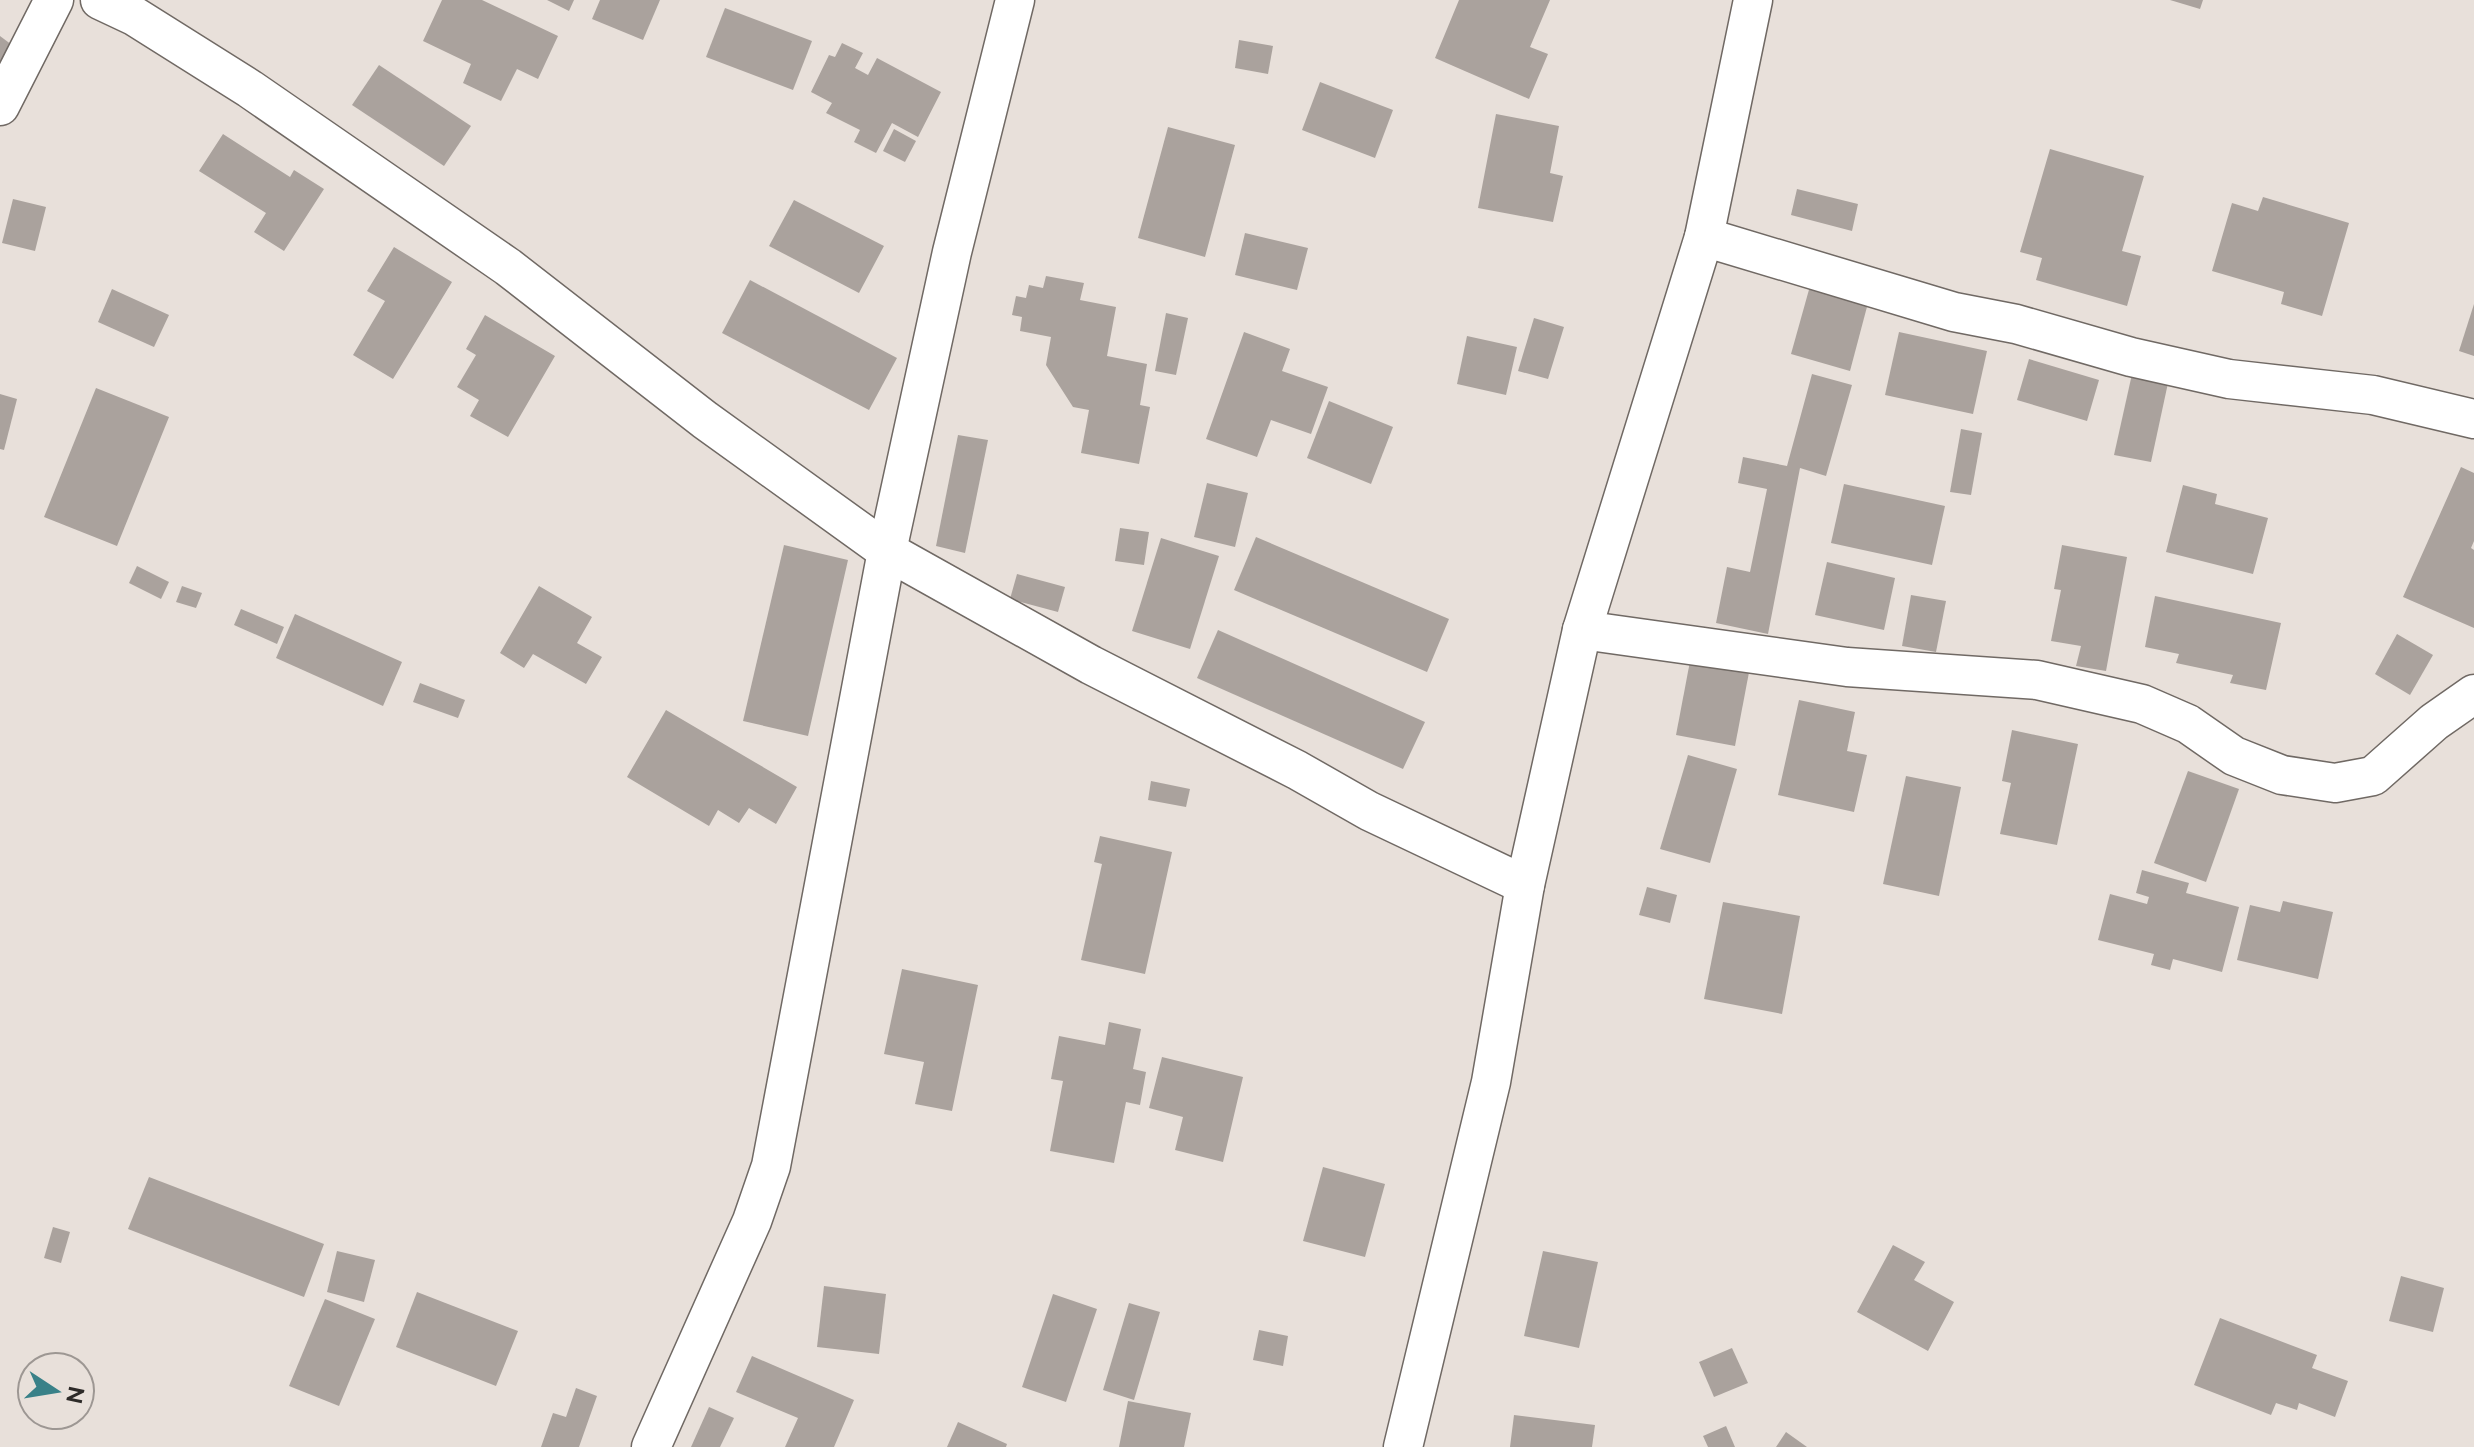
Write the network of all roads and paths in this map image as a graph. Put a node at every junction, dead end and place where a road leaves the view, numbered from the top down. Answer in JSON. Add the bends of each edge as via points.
{"nodes":[{"id":1,"x":54,"y":0,"type":"edge"},
{"id":2,"x":100,"y":0,"type":"edge"},
{"id":3,"x":1015,"y":0,"type":"edge"},
{"id":4,"x":1753,"y":0,"type":"edge"},
{"id":5,"x":0,"y":106,"type":"edge"},
{"id":6,"x":1704,"y":237,"type":"junction"},
{"id":7,"x":2474,"y":419,"type":"edge"},
{"id":8,"x":887,"y":551,"type":"junction"},
{"id":9,"x":1582,"y":630,"type":"junction"},
{"id":10,"x":2474,"y":694,"type":"edge"},
{"id":11,"x":1525,"y":885,"type":"junction"},
{"id":12,"x":651,"y":1447,"type":"edge"},
{"id":13,"x":1403,"y":1447,"type":"edge"}],
"edges":[{"from":1,"to":5,"type":"street"},
{"from":2,"to":8,"type":"street","via":[[250,89],[495,258],[705,420]]},
{"from":3,"to":8,"type":"street","via":[[952,252]]},
{"from":4,"to":6,"type":"street"},
{"from":6,"to":7,"type":"street","via":[[1954,312],[2131,357],[2229,379],[2373,395]]},
{"from":6,"to":9,"type":"street"},
{"from":8,"to":11,"type":"street","via":[[1369,811]]},
{"from":8,"to":12,"type":"street","via":[[771,1166],[752,1221]]},
{"from":9,"to":10,"type":"street","via":[[1847,667],[2037,680],[2142,704],[2188,724],[2234,756],[2282,775],[2335,783],[2373,776]]},
{"from":9,"to":11,"type":"street"},
{"from":11,"to":13,"type":"street","via":[[1491,1082]]}]}
